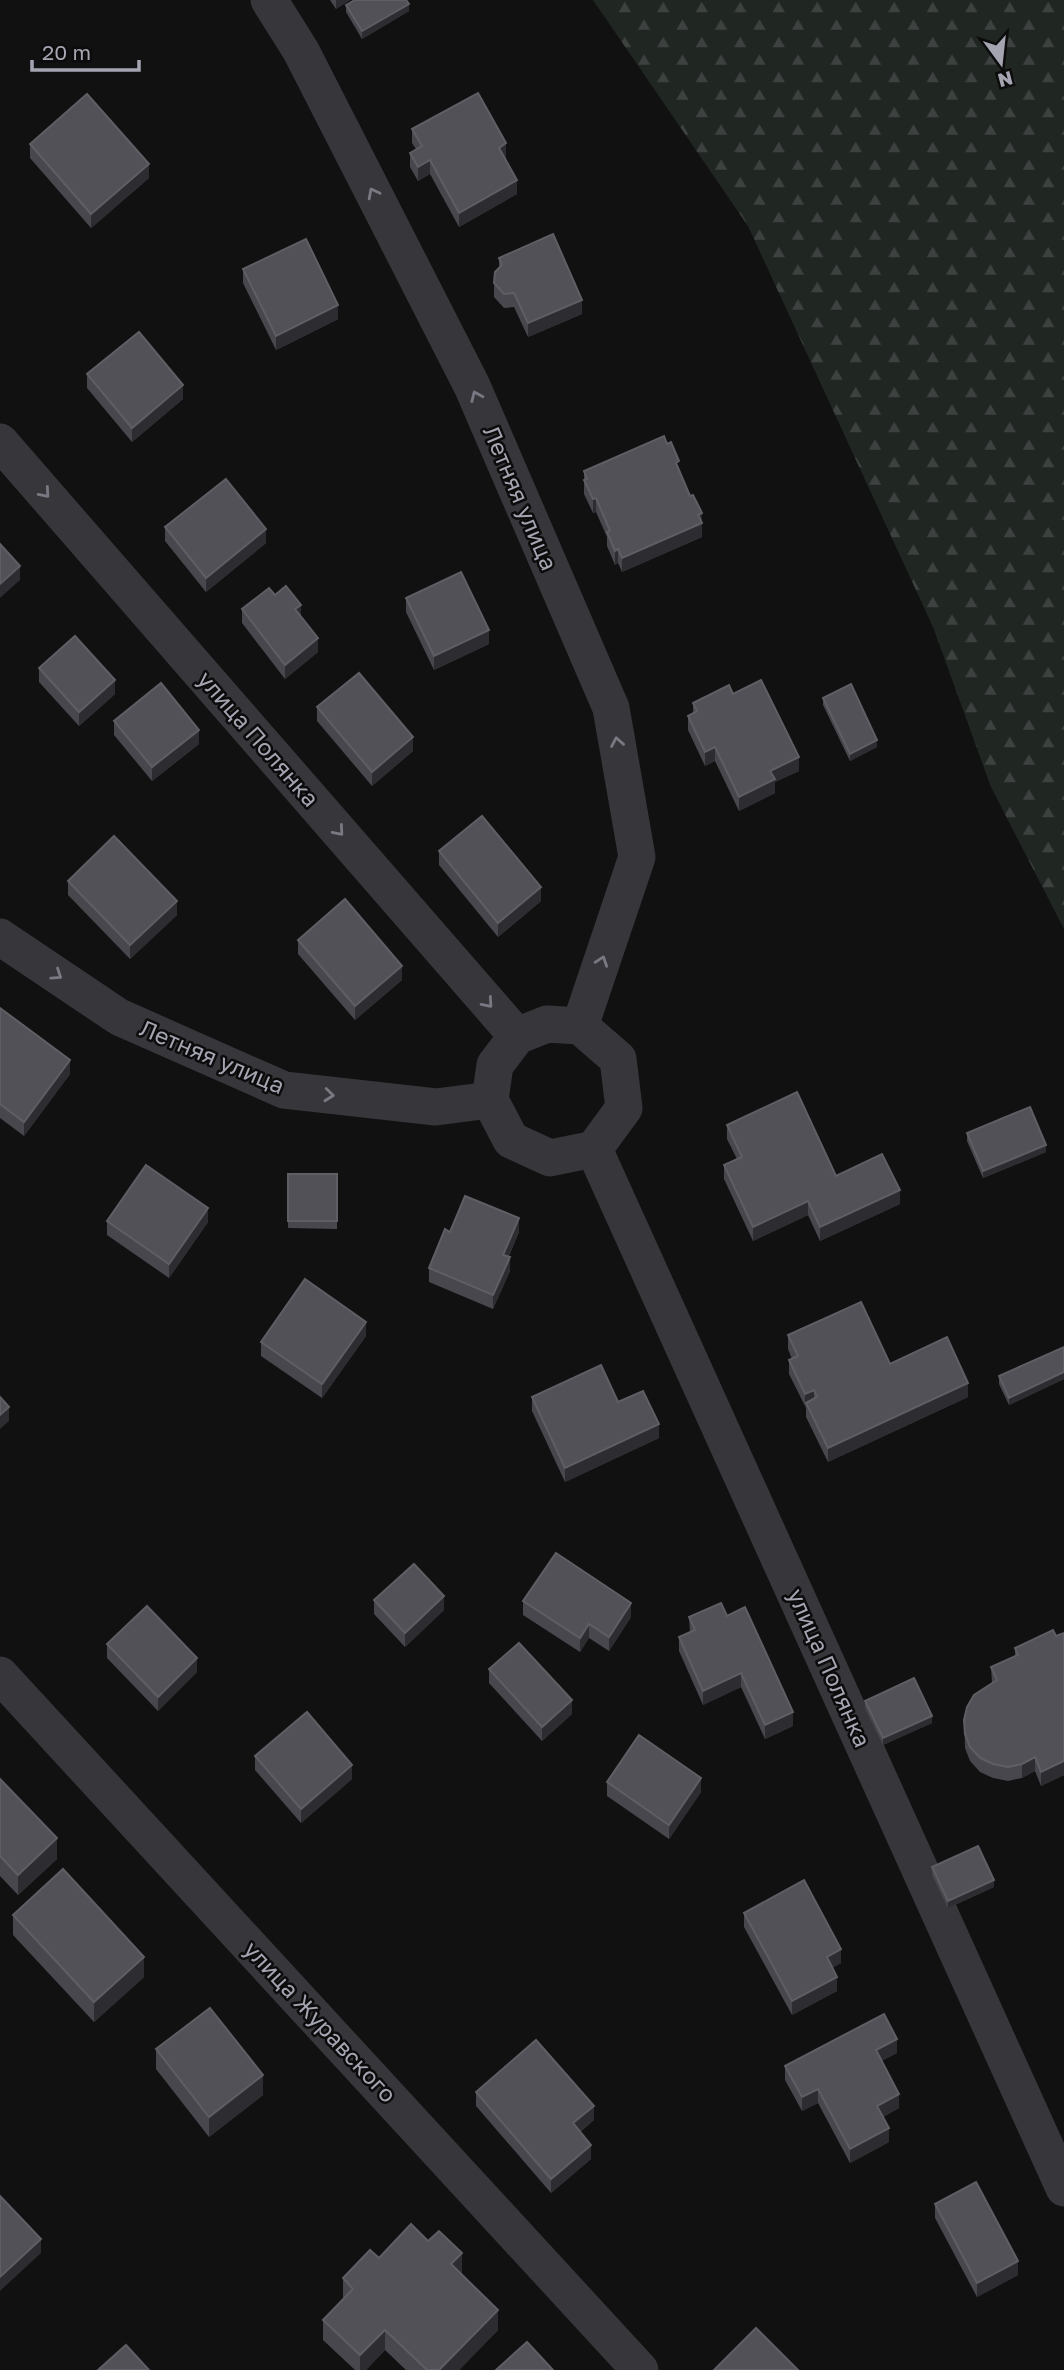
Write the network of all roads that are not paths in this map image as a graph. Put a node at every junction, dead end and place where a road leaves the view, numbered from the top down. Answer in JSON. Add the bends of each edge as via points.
{"nodes":[{"id":1,"x":268,"y":0,"type":"edge"},
{"id":2,"x":0,"y":442,"type":"edge"},
{"id":3,"x":0,"y":937,"type":"edge"},
{"id":4,"x":580,"y":1026,"type":"junction"},
{"id":5,"x":517,"y":1036,"type":"junction"},
{"id":6,"x":490,"y":1100,"type":"junction"},
{"id":7,"x":594,"y":1149,"type":"junction"},
{"id":8,"x":0,"y":1675,"type":"edge"},
{"id":9,"x":1064,"y":2188,"type":"edge"},
{"id":10,"x":640,"y":2370,"type":"edge"}],
"edges":[{"from":4,"to":1,"type":"street","name":"Летняя улица","one_way":true,"via":[[638,857],[611,708],[472,386],[301,51]]},
{"from":2,"to":5,"type":"street","name":"улица Полянка","one_way":true},
{"from":3,"to":6,"type":"street","name":"Летняя улица","one_way":true,"via":[[119,1017],[284,1090],[436,1107]]},
{"from":4,"to":5,"type":"street","via":[[547,1024]]},
{"from":4,"to":7,"type":"street","via":[[618,1059],[624,1108]]},
{"from":5,"to":6,"type":"street","via":[[495,1065]]},
{"from":6,"to":7,"type":"street","via":[[511,1140],[550,1158]]},
{"from":7,"to":9,"type":"street","name":"улица Полянка"},
{"from":8,"to":10,"type":"street","name":"улица Журавского"}]}
